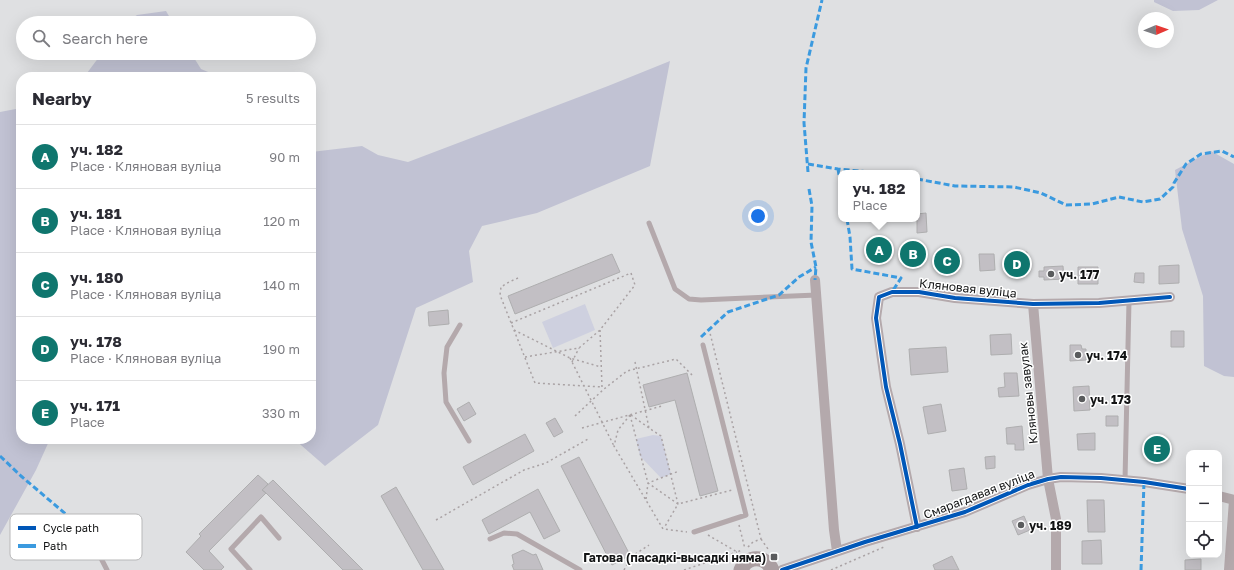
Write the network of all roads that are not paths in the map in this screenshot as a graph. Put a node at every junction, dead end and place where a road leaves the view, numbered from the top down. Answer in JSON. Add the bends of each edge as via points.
{"nodes":[{"id":1,"x":649,"y":223,"type":"dead end"},
{"id":2,"x":815,"y":280,"type":"dead end"},
{"id":3,"x":816,"y":295,"type":"junction"},
{"id":4,"x":1170,"y":297,"type":"dead end"},
{"id":5,"x":1129,"y":301,"type":"junction"},
{"id":6,"x":1033,"y":304,"type":"junction"},
{"id":7,"x":460,"y":324,"type":"dead end"},
{"id":8,"x":703,"y":345,"type":"dead end"},
{"id":9,"x":468,"y":441,"type":"dead end"},
{"id":10,"x":1048,"y":479,"type":"junction"},
{"id":11,"x":1125,"y":480,"type":"junction"},
{"id":12,"x":1186,"y":489,"type":"edge"},
{"id":13,"x":1222,"y":497,"type":"edge"},
{"id":14,"x":1234,"y":500,"type":"edge"},
{"id":15,"x":916,"y":527,"type":"junction"},
{"id":16,"x":694,"y":532,"type":"road end"},
{"id":17,"x":279,"y":538,"type":"dead end"},
{"id":18,"x":490,"y":539,"type":"dead end"},
{"id":19,"x":837,"y":551,"type":"junction"},
{"id":20,"x":102,"y":560,"type":"edge"},
{"id":21,"x":107,"y":570,"type":"edge"},
{"id":22,"x":250,"y":570,"type":"edge"},
{"id":23,"x":580,"y":570,"type":"edge"},
{"id":24,"x":741,"y":570,"type":"edge"},
{"id":25,"x":772,"y":570,"type":"edge"},
{"id":26,"x":782,"y":570,"type":"edge"},
{"id":27,"x":1056,"y":570,"type":"edge"},
{"id":28,"x":1229,"y":570,"type":"edge"}],
"edges":[{"from":1,"to":3,"type":"lane","via":[[675,289],[689,299]]},
{"from":2,"to":3,"type":"street"},
{"from":3,"to":19,"type":"street"},
{"from":4,"to":5,"type":"street","name":"Кляновая вуліца"},
{"from":5,"to":6,"type":"street","name":"Кляновая вуліца"},
{"from":5,"to":11,"type":"lane"},
{"from":6,"to":10,"type":"street","name":"Кляновы завулак"},
{"from":6,"to":15,"type":"street","name":"Кляновая вуліца","via":[[961,299],[919,292],[892,292],[879,297],[876,318],[886,387]]},
{"from":7,"to":9,"type":"lane","via":[[447,347],[444,380],[446,402]]},
{"from":8,"to":16,"type":"lane","via":[[746,515]]},
{"from":10,"to":11,"type":"street","name":"Смарагдавая вуліца","via":[[1081,477]]},
{"from":10,"to":15,"type":"street","name":"Смарагдавая вуліца","via":[[965,512]]},
{"from":10,"to":27,"type":"street","name":"Кляновы завулак","via":[[1056,519]]},
{"from":11,"to":12,"type":"street","name":"Смарагдавая вуліца"},
{"from":13,"to":14,"type":"street"},
{"from":14,"to":28,"type":"street"},
{"from":15,"to":19,"type":"street","name":"Смарагдавая вуліца"},
{"from":17,"to":22,"type":"lane","via":[[261,517],[231,549]]},
{"from":18,"to":23,"type":"lane","via":[[504,533],[517,534]]},
{"from":19,"to":26,"type":"street","name":"Смарагдавая вуліца"},
{"from":20,"to":21,"type":"lane"},
{"from":24,"to":25,"type":"street","via":[[749,560],[756,558],[769,564]]}]}
